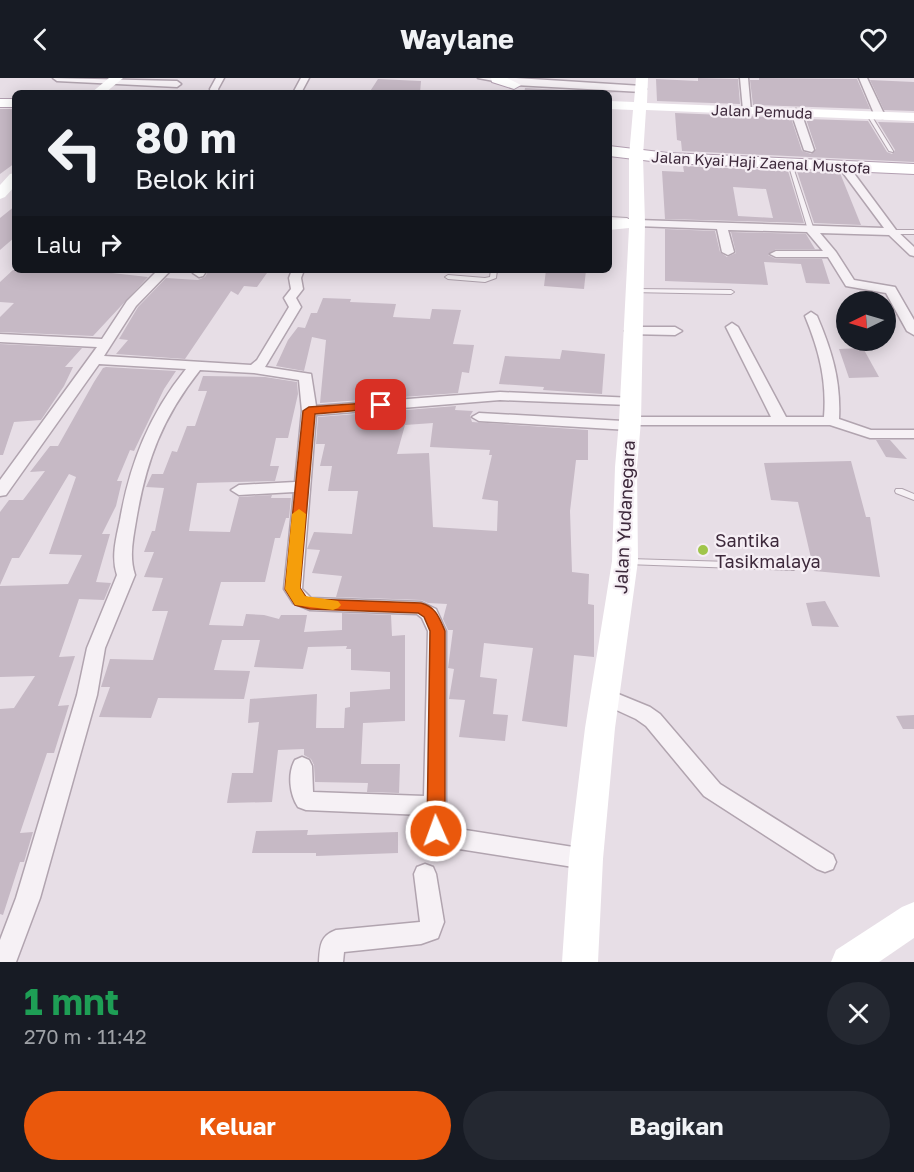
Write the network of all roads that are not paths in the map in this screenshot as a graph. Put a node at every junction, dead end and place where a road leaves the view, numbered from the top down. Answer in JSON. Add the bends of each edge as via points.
{"nodes":[{"id":1,"x":57,"y":78,"type":"edge"},
{"id":2,"x":482,"y":78,"type":"edge"},
{"id":3,"x":498,"y":78,"type":"edge"},
{"id":4,"x":744,"y":78,"type":"edge"},
{"id":5,"x":863,"y":78,"type":"edge"},
{"id":6,"x":116,"y":79,"type":"edge"},
{"id":7,"x":642,"y":83,"type":"edge"},
{"id":8,"x":177,"y":84,"type":"dead end"},
{"id":9,"x":515,"y":84,"type":"edge"},
{"id":10,"x":101,"y":90,"type":"edge"},
{"id":11,"x":612,"y":105,"type":"edge"},
{"id":12,"x":641,"y":106,"type":"junction"},
{"id":13,"x":747,"y":110,"type":"junction"},
{"id":14,"x":796,"y":112,"type":"junction"},
{"id":15,"x":875,"y":116,"type":"junction"},
{"id":16,"x":914,"y":117,"type":"edge"},
{"id":17,"x":809,"y":150,"type":"dead end"},
{"id":18,"x":891,"y":152,"type":"dead end"},
{"id":19,"x":612,"y":153,"type":"edge"},
{"id":20,"x":612,"y":155,"type":"edge"},
{"id":21,"x":636,"y":156,"type":"junction"},
{"id":22,"x":790,"y":164,"type":"junction"},
{"id":23,"x":843,"y":166,"type":"junction"},
{"id":24,"x":914,"y":169,"type":"edge"},
{"id":25,"x":636,"y":173,"type":"junction"},
{"id":26,"x":12,"y":180,"type":"edge"},
{"id":27,"x":0,"y":194,"type":"edge"},
{"id":28,"x":612,"y":219,"type":"edge"},
{"id":29,"x":637,"y":222,"type":"junction"},
{"id":30,"x":612,"y":225,"type":"edge"},
{"id":31,"x":722,"y":226,"type":"junction"},
{"id":32,"x":811,"y":230,"type":"junction"},
{"id":33,"x":892,"y":232,"type":"junction"},
{"id":34,"x":914,"y":232,"type":"edge"},
{"id":35,"x":728,"y":252,"type":"dead end"},
{"id":36,"x":914,"y":252,"type":"edge"},
{"id":37,"x":776,"y":254,"type":"dead end"},
{"id":38,"x":832,"y":254,"type":"junction"},
{"id":39,"x":162,"y":273,"type":"edge"},
{"id":40,"x":297,"y":273,"type":"edge"},
{"id":41,"x":494,"y":273,"type":"edge"},
{"id":42,"x":448,"y":277,"type":"dead end"},
{"id":43,"x":633,"y":291,"type":"junction"},
{"id":44,"x":731,"y":292,"type":"dead end"},
{"id":45,"x":811,"y":316,"type":"dead end"},
{"id":46,"x":732,"y":327,"type":"dead end"},
{"id":47,"x":632,"y":331,"type":"junction"},
{"id":48,"x":675,"y":331,"type":"dead end"},
{"id":49,"x":914,"y":331,"type":"edge"},
{"id":50,"x":0,"y":338,"type":"edge"},
{"id":51,"x":106,"y":343,"type":"junction"},
{"id":52,"x":95,"y":360,"type":"junction"},
{"id":53,"x":195,"y":367,"type":"junction"},
{"id":54,"x":254,"y":369,"type":"junction"},
{"id":55,"x":309,"y":411,"type":"junction"},
{"id":56,"x":629,"y":416,"type":"junction"},
{"id":57,"x":479,"y":417,"type":"dead end"},
{"id":58,"x":831,"y":421,"type":"junction"},
{"id":59,"x":781,"y":422,"type":"junction"},
{"id":60,"x":914,"y":434,"type":"edge"},
{"id":61,"x":302,"y":487,"type":"junction"},
{"id":62,"x":239,"y":490,"type":"dead end"},
{"id":63,"x":0,"y":491,"type":"edge"},
{"id":64,"x":899,"y":491,"type":"dead end"},
{"id":65,"x":914,"y":497,"type":"edge"},
{"id":66,"x":625,"y":561,"type":"junction"},
{"id":67,"x":794,"y":567,"type":"dead end"},
{"id":68,"x":606,"y":697,"type":"junction"},
{"id":69,"x":302,"y":766,"type":"dead end"},
{"id":70,"x":435,"y":806,"type":"junction"},
{"id":71,"x":586,"y":859,"type":"junction"},
{"id":72,"x":825,"y":862,"type":"dead end"},
{"id":73,"x":425,"y":874,"type":"dead end"},
{"id":74,"x":914,"y":918,"type":"edge"},
{"id":75,"x":4,"y":962,"type":"edge"},
{"id":76,"x":331,"y":962,"type":"edge"},
{"id":77,"x":580,"y":962,"type":"edge"},
{"id":78,"x":849,"y":962,"type":"edge"}],
"edges":[{"from":1,"to":6,"type":"street"},
{"from":2,"to":3,"type":"street"},
{"from":3,"to":9,"type":"main road"},
{"from":4,"to":13,"type":"street"},
{"from":5,"to":15,"type":"street"},
{"from":6,"to":8,"type":"street"},
{"from":6,"to":10,"type":"main road"},
{"from":7,"to":9,"type":"street"},
{"from":7,"to":12,"type":"main road","name":"Jalan Yudanegara"},
{"from":11,"to":12,"type":"main road","name":"Jalan Pemuda"},
{"from":12,"to":13,"type":"main road","name":"Jalan Pemuda"},
{"from":12,"to":21,"type":"main road","name":"Jalan Yudanegara"},
{"from":13,"to":14,"type":"main road","name":"Jalan Pemuda"},
{"from":14,"to":15,"type":"main road","name":"Jalan Pemuda"},
{"from":14,"to":17,"type":"street"},
{"from":15,"to":16,"type":"main road","name":"Jalan Pemuda"},
{"from":15,"to":18,"type":"lane"},
{"from":19,"to":21,"type":"main road","name":"Jalan Kyai Haji Zaenal Mustofa"},
{"from":20,"to":25,"type":"main road"},
{"from":21,"to":22,"type":"main road","name":"Jalan Kyai Haji Zaenal Mustofa"},
{"from":21,"to":25,"type":"main road","name":"Jalan Yudanegara"},
{"from":22,"to":23,"type":"main road","name":"Jalan Kyai Haji Zaenal Mustofa"},
{"from":22,"to":32,"type":"lane"},
{"from":23,"to":24,"type":"main road","name":"Jalan Kyai Haji Zaenal Mustofa"},
{"from":23,"to":33,"type":"street"},
{"from":25,"to":29,"type":"main road","name":"Jalan Yudanegara"},
{"from":26,"to":27,"type":"main road"},
{"from":28,"to":29,"type":"lane"},
{"from":29,"to":30,"type":"main road"},
{"from":29,"to":31,"type":"street"},
{"from":29,"to":43,"type":"main road","name":"Jalan Yudanegara"},
{"from":31,"to":32,"type":"street"},
{"from":31,"to":35,"type":"street"},
{"from":32,"to":33,"type":"street"},
{"from":32,"to":38,"type":"street"},
{"from":33,"to":34,"type":"lane"},
{"from":33,"to":36,"type":"street"},
{"from":37,"to":38,"type":"street"},
{"from":38,"to":49,"type":"street","via":[[850,283],[891,290]]},
{"from":39,"to":51,"type":"street","via":[[131,304]]},
{"from":40,"to":54,"type":"street","via":[[297,289],[290,298],[295,307]]},
{"from":41,"to":42,"type":"lane","via":[[493,278],[485,280]]},
{"from":43,"to":44,"type":"lane"},
{"from":43,"to":47,"type":"main road","name":"Jalan Yudanegara"},
{"from":45,"to":58,"type":"street","via":[[830,362]]},
{"from":46,"to":59,"type":"street"},
{"from":47,"to":48,"type":"street"},
{"from":47,"to":56,"type":"main road","name":"Jalan Yudanegara"},
{"from":50,"to":51,"type":"street"},
{"from":51,"to":52,"type":"street"},
{"from":52,"to":53,"type":"street"},
{"from":52,"to":63,"type":"street"},
{"from":53,"to":54,"type":"street"},
{"from":53,"to":75,"type":"street","via":[[164,406],[141,456],[123,549],[126,575],[96,648],[87,695],[28,898]]},
{"from":54,"to":55,"type":"street","via":[[306,377]]},
{"from":55,"to":56,"type":"street","via":[[500,396]]},
{"from":55,"to":61,"type":"street"},
{"from":56,"to":57,"type":"street"},
{"from":56,"to":59,"type":"street"},
{"from":56,"to":66,"type":"main road","name":"Jalan Yudanegara"},
{"from":58,"to":59,"type":"street"},
{"from":58,"to":60,"type":"street","via":[[870,434]]},
{"from":61,"to":62,"type":"street"},
{"from":61,"to":70,"type":"street","via":[[292,589],[301,601],[421,608],[435,622]]},
{"from":64,"to":65,"type":"lane"},
{"from":66,"to":67,"type":"lane"},
{"from":66,"to":68,"type":"main road","name":"Jalan Yudanegara"},
{"from":68,"to":71,"type":"main road","name":"Jalan Yudanegara"},
{"from":68,"to":72,"type":"street","via":[[653,720],[712,790]]},
{"from":69,"to":70,"type":"street","via":[[302,795],[306,801]]},
{"from":70,"to":71,"type":"street","via":[[436,831],[446,839]]},
{"from":71,"to":77,"type":"main road","name":"Jalan Yudanegara"},
{"from":73,"to":76,"type":"street","via":[[430,930],[336,941]]},
{"from":74,"to":78,"type":"main road"}]}
